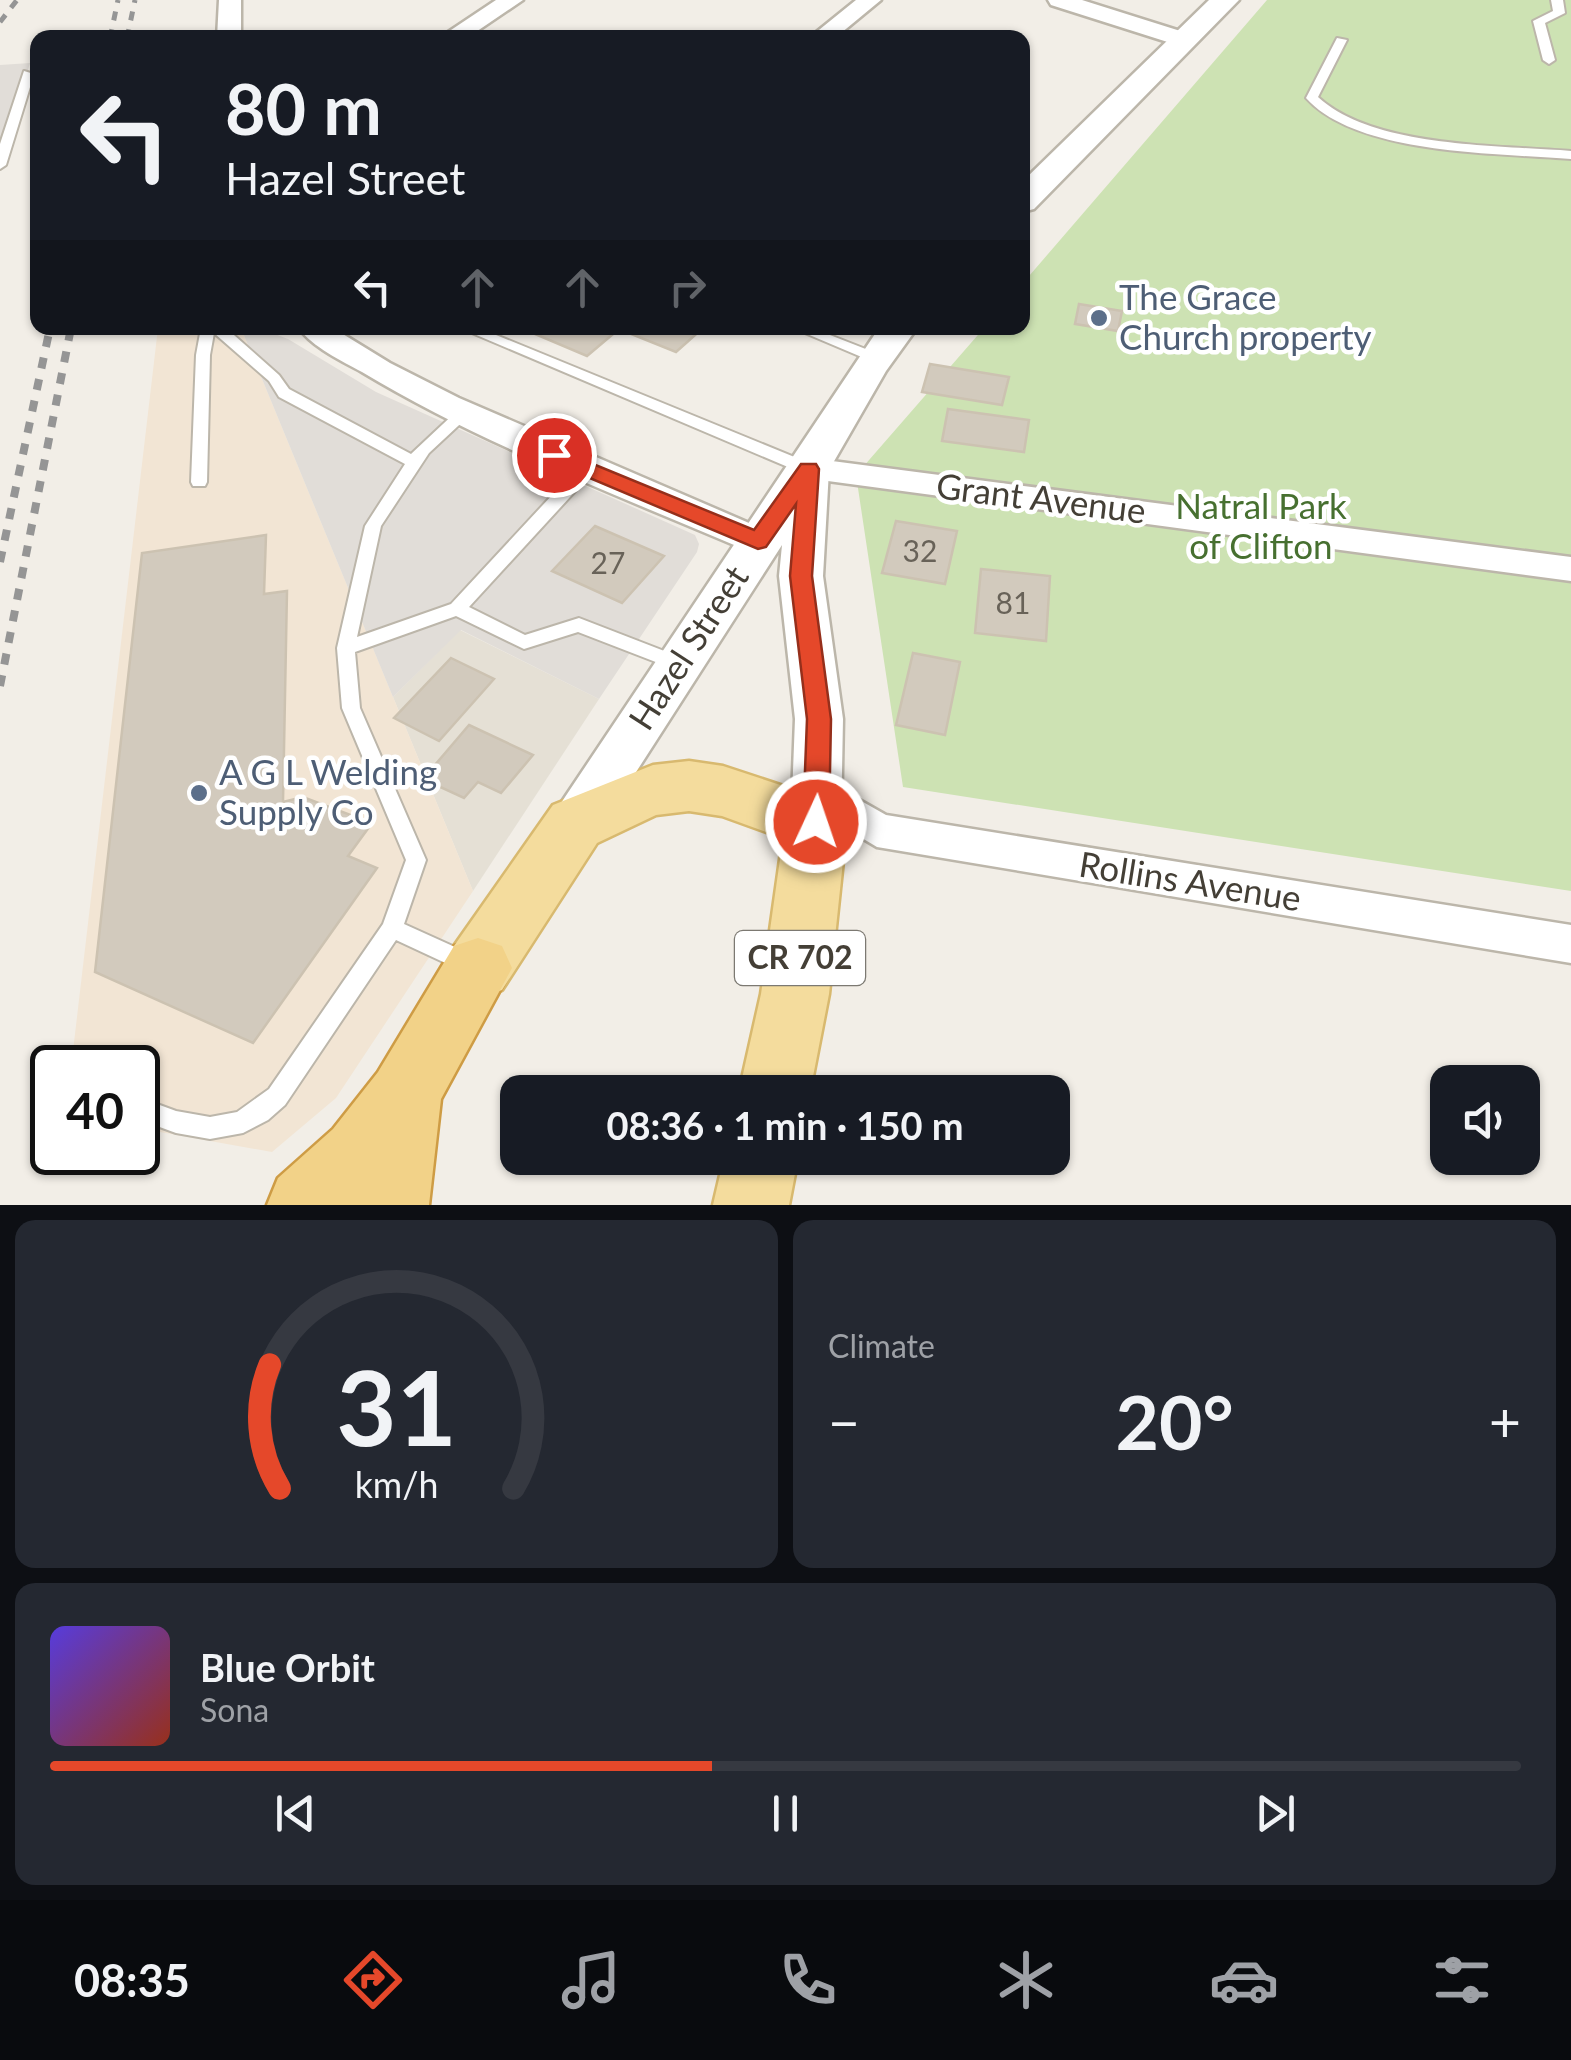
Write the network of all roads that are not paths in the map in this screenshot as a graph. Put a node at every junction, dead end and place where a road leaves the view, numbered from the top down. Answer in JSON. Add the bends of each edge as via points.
{"nodes":[{"id":1,"x":230,"y":0,"type":"edge"},
{"id":2,"x":512,"y":0,"type":"edge"},
{"id":3,"x":870,"y":0,"type":"edge"},
{"id":4,"x":1058,"y":0,"type":"edge"},
{"id":5,"x":1226,"y":0,"type":"edge"},
{"id":6,"x":1557,"y":0,"type":"edge"},
{"id":7,"x":229,"y":30,"type":"edge"},
{"id":8,"x":463,"y":30,"type":"edge"},
{"id":9,"x":831,"y":30,"type":"edge"},
{"id":10,"x":1185,"y":40,"type":"junction"},
{"id":11,"x":1341,"y":40,"type":"dead end"},
{"id":12,"x":1549,"y":60,"type":"dead end"},
{"id":13,"x":28,"y":74,"type":"dead end"},
{"id":14,"x":1571,"y":154,"type":"edge"},
{"id":15,"x":0,"y":165,"type":"edge"},
{"id":16,"x":1030,"y":194,"type":"edge"},
{"id":17,"x":207,"y":335,"type":"edge"},
{"id":18,"x":226,"y":335,"type":"edge"},
{"id":19,"x":323,"y":335,"type":"edge"},
{"id":20,"x":485,"y":335,"type":"edge"},
{"id":21,"x":844,"y":335,"type":"edge"},
{"id":22,"x":887,"y":342,"type":"edge"},
{"id":23,"x":464,"y":413,"type":"junction"},
{"id":24,"x":414,"y":462,"type":"junction"},
{"id":25,"x":586,"y":469,"type":"junction"},
{"id":26,"x":809,"y":469,"type":"junction"},
{"id":27,"x":198,"y":482,"type":"dead end"},
{"id":28,"x":758,"y":541,"type":"junction"},
{"id":29,"x":1571,"y":569,"type":"edge"},
{"id":30,"x":457,"y":609,"type":"junction"},
{"id":31,"x":346,"y":648,"type":"junction"},
{"id":32,"x":681,"y":665,"type":"junction"},
{"id":33,"x":818,"y":808,"type":"junction"},
{"id":34,"x":575,"y":824,"type":"junction"},
{"id":35,"x":392,"y":928,"type":"junction"},
{"id":36,"x":1571,"y":944,"type":"edge"},
{"id":37,"x":478,"y":968,"type":"junction"},
{"id":38,"x":778,"y":1075,"type":"edge"},
{"id":39,"x":406,"y":1097,"type":"junction"},
{"id":40,"x":160,"y":1116,"type":"edge"},
{"id":41,"x":757,"y":1175,"type":"edge"},
{"id":42,"x":305,"y":1205,"type":"edge"},
{"id":43,"x":391,"y":1205,"type":"edge"},
{"id":44,"x":751,"y":1205,"type":"edge"}],
"edges":[{"from":1,"to":7,"type":"street"},
{"from":2,"to":8,"type":"street"},
{"from":3,"to":9,"type":"street"},
{"from":4,"to":10,"type":"street"},
{"from":5,"to":10,"type":"street"},
{"from":6,"to":12,"type":"lane","via":[[1559,13],[1539,21]]},
{"from":10,"to":16,"type":"street"},
{"from":11,"to":14,"type":"lane","via":[[1312,98],[1322,113],[1380,134]]},
{"from":13,"to":15,"type":"lane"},
{"from":17,"to":27,"type":"lane"},
{"from":18,"to":24,"type":"lane","via":[[284,393]]},
{"from":19,"to":23,"type":"street","via":[[358,361]]},
{"from":20,"to":26,"type":"lane"},
{"from":21,"to":22,"type":"lane"},
{"from":22,"to":26,"type":"street","name":"Hazel Street","number":"CR 702"},
{"from":23,"to":24,"type":"lane"},
{"from":23,"to":25,"type":"street"},
{"from":24,"to":31,"type":"lane","via":[[373,526]]},
{"from":25,"to":28,"type":"street"},
{"from":25,"to":30,"type":"lane"},
{"from":26,"to":28,"type":"street","name":"Hazel Street"},
{"from":26,"to":29,"type":"street","name":"Grant Avenue"},
{"from":26,"to":33,"type":"street","number":"CR 702","via":[[801,576],[819,719]]},
{"from":28,"to":32,"type":"street","name":"Hazel Street"},
{"from":30,"to":31,"type":"lane"},
{"from":30,"to":32,"type":"lane","via":[[524,642],[579,625]]},
{"from":31,"to":35,"type":"lane","via":[[352,708],[416,860]]},
{"from":32,"to":34,"type":"street","name":"Hazel Street"},
{"from":33,"to":34,"type":"main road","name":"Rollins Avenue","via":[[690,786],[653,790]]},
{"from":33,"to":36,"type":"street","name":"Rollins Avenue","via":[[933,841]]},
{"from":33,"to":38,"type":"main road","number":"CR 702"},
{"from":34,"to":37,"type":"main road","name":"Hazel Street"},
{"from":35,"to":37,"type":"lane"},
{"from":35,"to":40,"type":"lane","via":[[255,1118],[213,1129]]},
{"from":37,"to":39,"type":"highway"},
{"from":39,"to":42,"type":"highway","via":[[333,1184]]},
{"from":39,"to":43,"type":"highway"},
{"from":41,"to":44,"type":"main road"}]}
